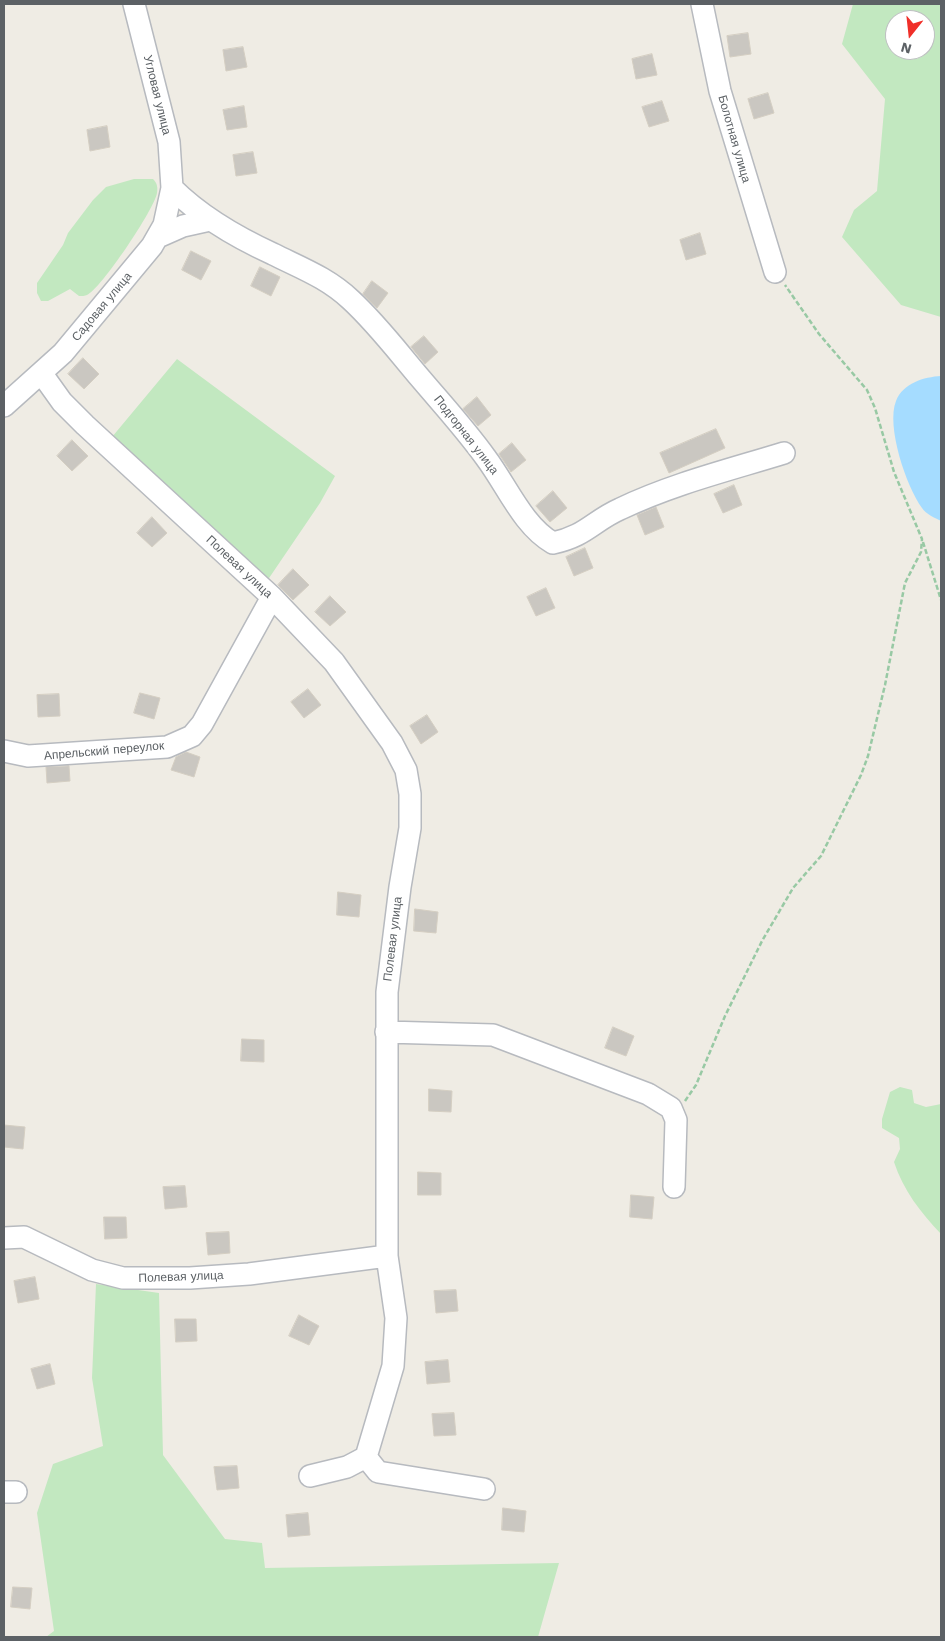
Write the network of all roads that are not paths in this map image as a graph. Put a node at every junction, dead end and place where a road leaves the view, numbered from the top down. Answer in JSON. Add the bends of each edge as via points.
{"nodes":[{"id":1,"x":134,"y":4,"type":"edge"},
{"id":2,"x":702,"y":4,"type":"edge"},
{"id":3,"x":172,"y":188,"type":"junction"},
{"id":4,"x":210,"y":220,"type":"junction"},
{"id":5,"x":158,"y":238,"type":"junction"},
{"id":6,"x":775,"y":272,"type":"road end"},
{"id":7,"x":42,"y":374,"type":"junction"},
{"id":8,"x":4,"y":406,"type":"edge"},
{"id":9,"x":784,"y":453,"type":"dead end"},
{"id":10,"x":272,"y":597,"type":"junction"},
{"id":11,"x":4,"y":751,"type":"edge"},
{"id":12,"x":386,"y":1032,"type":"junction"},
{"id":13,"x":674,"y":1187,"type":"dead end"},
{"id":14,"x":4,"y":1238,"type":"edge"},
{"id":15,"x":387,"y":1256,"type":"junction"},
{"id":16,"x":366,"y":1457,"type":"junction"},
{"id":17,"x":310,"y":1476,"type":"dead end"},
{"id":18,"x":484,"y":1489,"type":"dead end"}],
"edges":[{"from":1,"to":3,"type":"street","name":"Угловая улица","via":[[169,142]]},
{"from":2,"to":6,"type":"street","name":"Болотная улица","via":[[720,91]]},
{"from":3,"to":4,"type":"street","name":"Подгорная улица"},
{"from":3,"to":5,"type":"street","name":"Садовая улица"},
{"from":4,"to":5,"type":"street","via":[[183,226]]},
{"from":4,"to":9,"type":"street","name":"Подгорная улица","via":[[309,270],[350,299],[374,323],[486,457],[538,535],[553,543],[586,532],[618,509]]},
{"from":5,"to":7,"type":"street","name":"Садовая улица","via":[[63,354]]},
{"from":7,"to":8,"type":"street","name":"Садовая улица"},
{"from":7,"to":10,"type":"street","name":"Полевая улица","via":[[62,402],[85,425]]},
{"from":10,"to":11,"type":"street","name":"Апрельский переулок","via":[[202,724],[192,736],[167,747],[136,750],[28,756]]},
{"from":10,"to":12,"type":"street","name":"Полевая улица","via":[[334,662],[392,743],[406,770],[410,828],[387,992]]},
{"from":12,"to":13,"type":"street","via":[[493,1035],[648,1094],[671,1108],[676,1120]]},
{"from":12,"to":15,"type":"street","name":"Полевая улица"},
{"from":14,"to":15,"type":"street","name":"Полевая улица","via":[[24,1237],[92,1270],[123,1278],[249,1274]]},
{"from":15,"to":16,"type":"street","via":[[396,1318],[394,1366]]},
{"from":16,"to":17,"type":"street","via":[[347,1467]]},
{"from":16,"to":18,"type":"street","via":[[378,1472]]}]}
